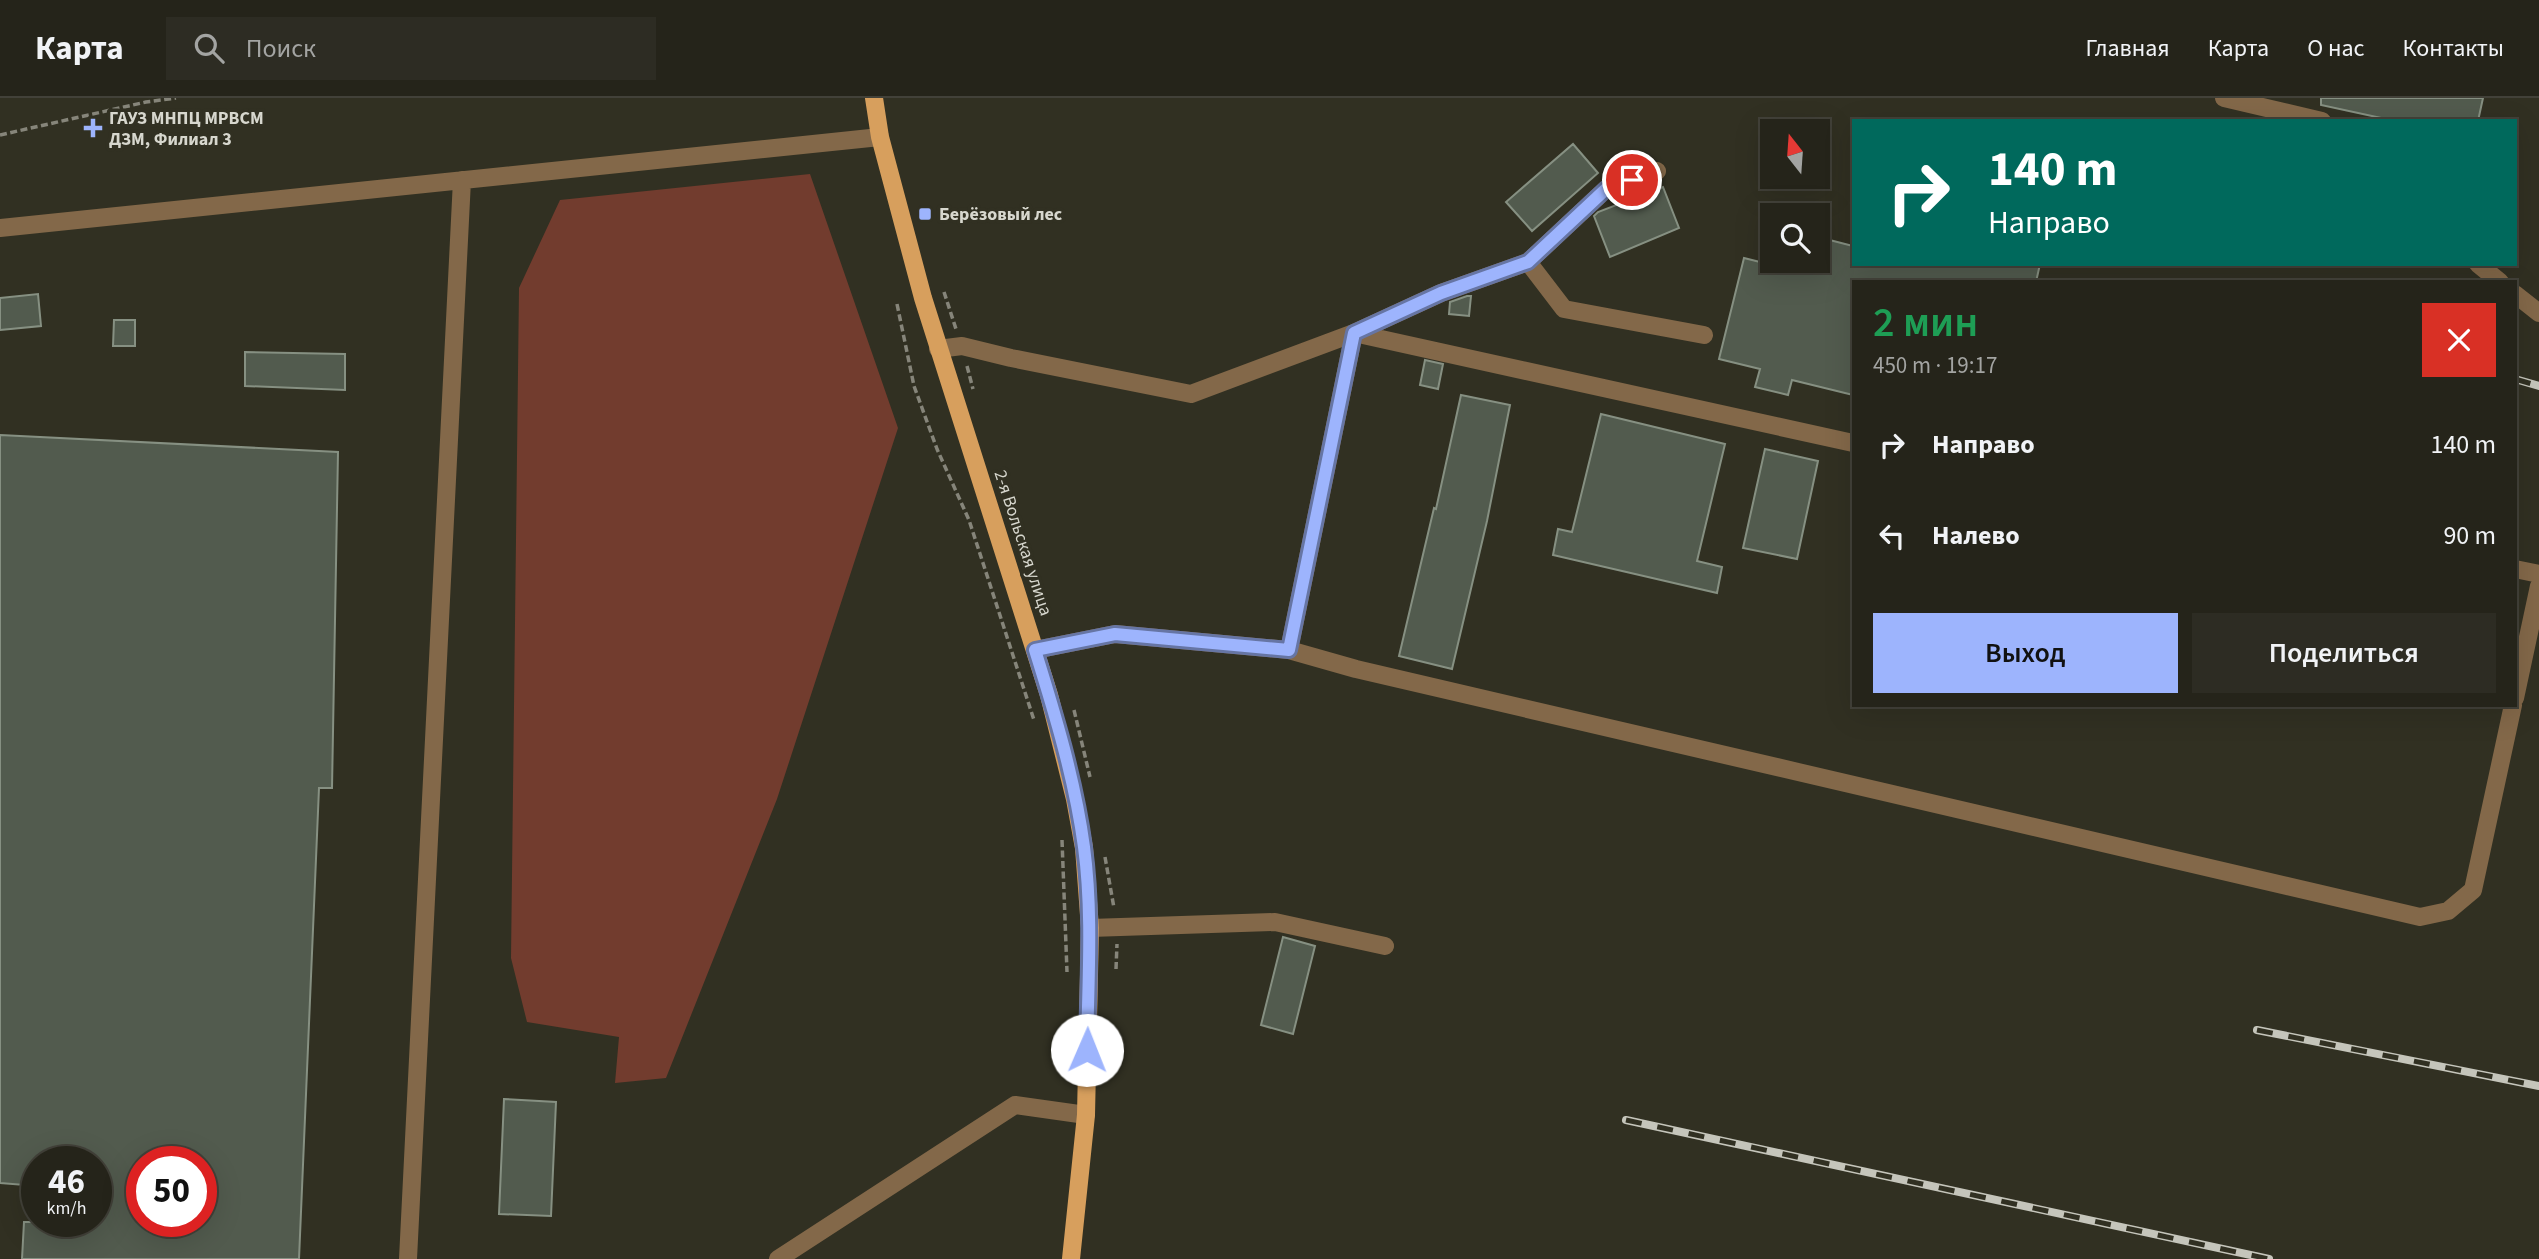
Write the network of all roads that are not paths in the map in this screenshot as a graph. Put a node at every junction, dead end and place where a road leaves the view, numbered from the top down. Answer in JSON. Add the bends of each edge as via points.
{"nodes":[{"id":1,"x":874,"y":98,"type":"edge"},
{"id":2,"x":2224,"y":98,"type":"edge"},
{"id":3,"x":2313,"y":119,"type":"edge"},
{"id":4,"x":880,"y":137,"type":"junction"},
{"id":5,"x":1657,"y":171,"type":"dead end"},
{"id":6,"x":462,"y":180,"type":"junction"},
{"id":7,"x":0,"y":228,"type":"edge"},
{"id":8,"x":1528,"y":262,"type":"junction"},
{"id":9,"x":2480,"y":266,"type":"edge"},
{"id":10,"x":2498,"y":280,"type":"edge"},
{"id":11,"x":2517,"y":296,"type":"edge"},
{"id":12,"x":2539,"y":313,"type":"edge"},
{"id":13,"x":1354,"y":333,"type":"junction"},
{"id":14,"x":1704,"y":335,"type":"dead end"},
{"id":15,"x":938,"y":349,"type":"junction"},
{"id":16,"x":1852,"y":443,"type":"edge"},
{"id":17,"x":2517,"y":569,"type":"edge"},
{"id":18,"x":2539,"y":574,"type":"edge"},
{"id":19,"x":2539,"y":586,"type":"edge"},
{"id":20,"x":1035,"y":650,"type":"junction"},
{"id":21,"x":1289,"y":650,"type":"junction"},
{"id":22,"x":2517,"y":689,"type":"edge"},
{"id":23,"x":2513,"y":707,"type":"edge"},
{"id":24,"x":1090,"y":928,"type":"junction"},
{"id":25,"x":1385,"y":946,"type":"dead end"},
{"id":26,"x":1086,"y":1115,"type":"junction"},
{"id":27,"x":408,"y":1259,"type":"edge"},
{"id":28,"x":778,"y":1259,"type":"edge"},
{"id":29,"x":1071,"y":1259,"type":"edge"}],
"edges":[{"from":1,"to":4,"type":"main road","name":"2-я Вольская улица"},
{"from":2,"to":3,"type":"street"},
{"from":4,"to":6,"type":"street"},
{"from":4,"to":15,"type":"main road","name":"2-я Вольская улица"},
{"from":5,"to":8,"type":"street","via":[[1606,189]]},
{"from":6,"to":7,"type":"street"},
{"from":6,"to":27,"type":"street"},
{"from":8,"to":13,"type":"street","via":[[1441,293]]},
{"from":8,"to":14,"type":"street","via":[[1564,309]]},
{"from":9,"to":10,"type":"street"},
{"from":11,"to":12,"type":"street"},
{"from":13,"to":15,"type":"street","via":[[1191,394],[962,346]]},
{"from":13,"to":16,"type":"street"},
{"from":13,"to":21,"type":"street"},
{"from":15,"to":20,"type":"main road","name":"2-я Вольская улица"},
{"from":17,"to":18,"type":"street"},
{"from":19,"to":22,"type":"street"},
{"from":20,"to":21,"type":"street","via":[[1115,634]]},
{"from":20,"to":24,"type":"main road","name":"2-я Вольская улица","via":[[1075,799]]},
{"from":21,"to":23,"type":"street","via":[[2420,917],[2448,911],[2473,890]]},
{"from":24,"to":25,"type":"street","via":[[1275,922]]},
{"from":24,"to":26,"type":"main road","name":"2-я Вольская улица"},
{"from":26,"to":28,"type":"street","via":[[1015,1105]]},
{"from":26,"to":29,"type":"main road","name":"2-я Вольская улица"}]}
